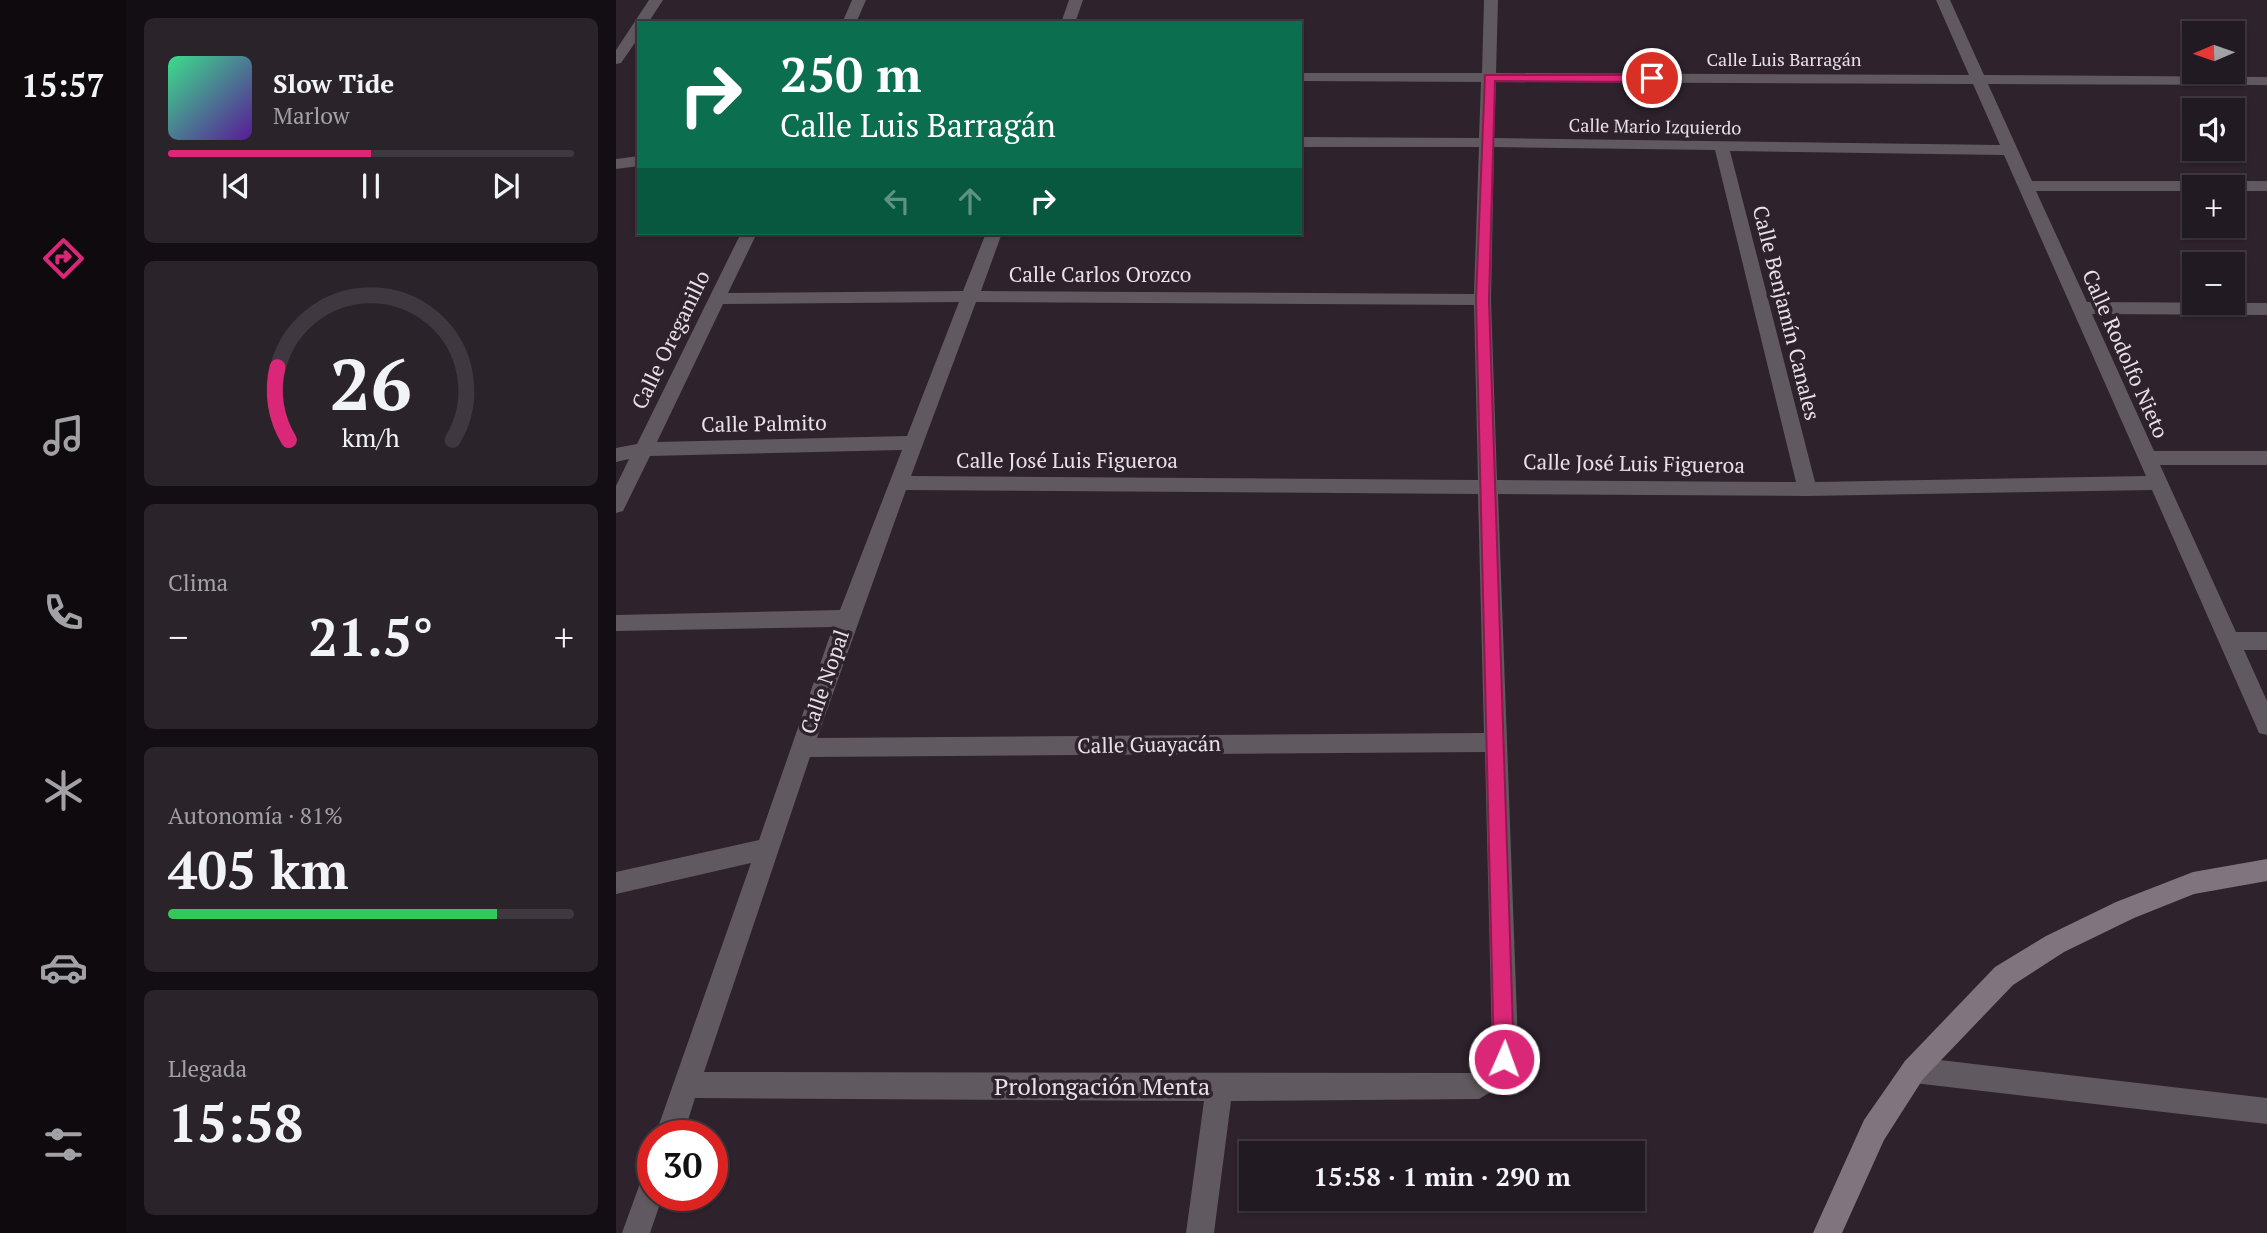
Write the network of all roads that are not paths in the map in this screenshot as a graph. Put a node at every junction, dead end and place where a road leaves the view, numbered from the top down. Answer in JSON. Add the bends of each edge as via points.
{"nodes":[{"id":1,"x":656,"y":0,"type":"edge"},
{"id":2,"x":859,"y":0,"type":"edge"},
{"id":3,"x":1076,"y":0,"type":"edge"},
{"id":4,"x":1491,"y":0,"type":"edge"},
{"id":5,"x":1943,"y":0,"type":"edge"},
{"id":6,"x":642,"y":21,"type":"edge"},
{"id":7,"x":850,"y":21,"type":"edge"},
{"id":8,"x":1069,"y":21,"type":"edge"},
{"id":9,"x":637,"y":28,"type":"edge"},
{"id":10,"x":616,"y":60,"type":"edge"},
{"id":11,"x":1302,"y":77,"type":"edge"},
{"id":12,"x":1489,"y":77,"type":"junction"},
{"id":13,"x":1979,"y":81,"type":"junction"},
{"id":14,"x":2267,"y":81,"type":"edge"},
{"id":15,"x":1487,"y":141,"type":"junction"},
{"id":16,"x":1302,"y":142,"type":"edge"},
{"id":17,"x":1722,"y":148,"type":"junction"},
{"id":18,"x":2010,"y":150,"type":"junction"},
{"id":19,"x":637,"y":160,"type":"edge"},
{"id":20,"x":616,"y":164,"type":"edge"},
{"id":21,"x":2025,"y":186,"type":"junction"},
{"id":22,"x":2267,"y":186,"type":"edge"},
{"id":23,"x":747,"y":235,"type":"edge"},
{"id":24,"x":993,"y":235,"type":"edge"},
{"id":25,"x":970,"y":296,"type":"junction"},
{"id":26,"x":717,"y":299,"type":"junction"},
{"id":27,"x":1482,"y":300,"type":"junction"},
{"id":28,"x":2080,"y":308,"type":"junction"},
{"id":29,"x":2267,"y":309,"type":"edge"},
{"id":30,"x":914,"y":443,"type":"junction"},
{"id":31,"x":643,"y":449,"type":"junction"},
{"id":32,"x":616,"y":455,"type":"edge"},
{"id":33,"x":2146,"y":458,"type":"junction"},
{"id":34,"x":2267,"y":458,"type":"edge"},
{"id":35,"x":898,"y":483,"type":"junction"},
{"id":36,"x":2159,"y":483,"type":"junction"},
{"id":37,"x":1488,"y":486,"type":"junction"},
{"id":38,"x":1807,"y":489,"type":"junction"},
{"id":39,"x":616,"y":506,"type":"edge"},
{"id":40,"x":847,"y":618,"type":"junction"},
{"id":41,"x":616,"y":623,"type":"edge"},
{"id":42,"x":2229,"y":641,"type":"junction"},
{"id":43,"x":2267,"y":641,"type":"edge"},
{"id":44,"x":2267,"y":726,"type":"edge"},
{"id":45,"x":1495,"y":742,"type":"junction"},
{"id":46,"x":802,"y":748,"type":"junction"},
{"id":47,"x":766,"y":849,"type":"junction"},
{"id":48,"x":2267,"y":870,"type":"edge"},
{"id":49,"x":616,"y":883,"type":"edge"},
{"id":50,"x":1914,"y":1070,"type":"junction"},
{"id":51,"x":687,"y":1085,"type":"junction"},
{"id":52,"x":1219,"y":1088,"type":"junction"},
{"id":53,"x":2267,"y":1111,"type":"edge"},
{"id":54,"x":675,"y":1120,"type":"edge"},
{"id":55,"x":644,"y":1211,"type":"edge"},
{"id":56,"x":636,"y":1233,"type":"edge"},
{"id":57,"x":1200,"y":1233,"type":"edge"},
{"id":58,"x":1827,"y":1233,"type":"edge"}],
"edges":[{"from":1,"to":6,"type":"street"},
{"from":2,"to":7,"type":"street"},
{"from":3,"to":8,"type":"street"},
{"from":4,"to":12,"type":"street"},
{"from":5,"to":13,"type":"street","name":"Calle Rodolfo Nieto"},
{"from":9,"to":10,"type":"street"},
{"from":11,"to":12,"type":"street","name":"Calle Luis Barragán"},
{"from":12,"to":13,"type":"street","name":"Calle Luis Barragán"},
{"from":12,"to":15,"type":"street"},
{"from":13,"to":14,"type":"street","name":"Calle Luis Barragán"},
{"from":13,"to":18,"type":"street","name":"Calle Rodolfo Nieto"},
{"from":15,"to":16,"type":"street","name":"Calle Mario Izquierdo"},
{"from":15,"to":17,"type":"street","name":"Calle Mario Izquierdo"},
{"from":15,"to":27,"type":"street"},
{"from":17,"to":18,"type":"street","name":"Calle Mario Izquierdo"},
{"from":17,"to":38,"type":"street","name":"Calle Benjamín Canales"},
{"from":18,"to":21,"type":"street","name":"Calle Rodolfo Nieto"},
{"from":19,"to":20,"type":"street"},
{"from":21,"to":22,"type":"street"},
{"from":21,"to":28,"type":"street","name":"Calle Rodolfo Nieto"},
{"from":23,"to":26,"type":"street","name":"Calle Oreganillo"},
{"from":24,"to":25,"type":"street","name":"Calle Nopal"},
{"from":25,"to":26,"type":"street","name":"Calle Carlos Orozco"},
{"from":25,"to":27,"type":"street","name":"Calle Carlos Orozco"},
{"from":25,"to":30,"type":"street","name":"Calle Nopal"},
{"from":26,"to":31,"type":"street","name":"Calle Oreganillo"},
{"from":27,"to":37,"type":"street"},
{"from":28,"to":29,"type":"street"},
{"from":28,"to":33,"type":"street","name":"Calle Rodolfo Nieto"},
{"from":30,"to":31,"type":"street","name":"Calle Palmito"},
{"from":30,"to":35,"type":"street","name":"Calle Nopal"},
{"from":31,"to":32,"type":"street","name":"Calle Palmito"},
{"from":31,"to":39,"type":"street","name":"Calle Oreganillo"},
{"from":33,"to":34,"type":"street"},
{"from":33,"to":36,"type":"street","name":"Calle Rodolfo Nieto"},
{"from":35,"to":37,"type":"street","name":"Calle José Luis Figueroa"},
{"from":35,"to":40,"type":"street","name":"Calle Nopal"},
{"from":36,"to":38,"type":"street","name":"Calle José Luis Figueroa"},
{"from":36,"to":42,"type":"street","name":"Calle Rodolfo Nieto"},
{"from":37,"to":38,"type":"street","name":"Calle José Luis Figueroa"},
{"from":37,"to":45,"type":"street"},
{"from":40,"to":41,"type":"street"},
{"from":40,"to":46,"type":"street","name":"Calle Nopal"},
{"from":42,"to":43,"type":"street"},
{"from":42,"to":44,"type":"street","name":"Calle Rodolfo Nieto"},
{"from":45,"to":46,"type":"street","name":"Calle Guayacán"},
{"from":45,"to":52,"type":"street","name":"Prolongación Menta","via":[[1504,1059],[1500,1072],[1479,1086]]},
{"from":46,"to":47,"type":"street","name":"Calle Nopal"},
{"from":47,"to":49,"type":"street"},
{"from":47,"to":51,"type":"street","name":"Calle Nopal"},
{"from":48,"to":50,"type":"street","via":[[2193,883],[2125,909],[2055,944],[2004,976]]},
{"from":50,"to":53,"type":"street"},
{"from":50,"to":58,"type":"street","via":[[1874,1130]]},
{"from":51,"to":52,"type":"street","name":"Prolongación Menta"},
{"from":51,"to":54,"type":"street","name":"Calle Nopal"},
{"from":52,"to":57,"type":"street"},
{"from":55,"to":56,"type":"street"}]}
